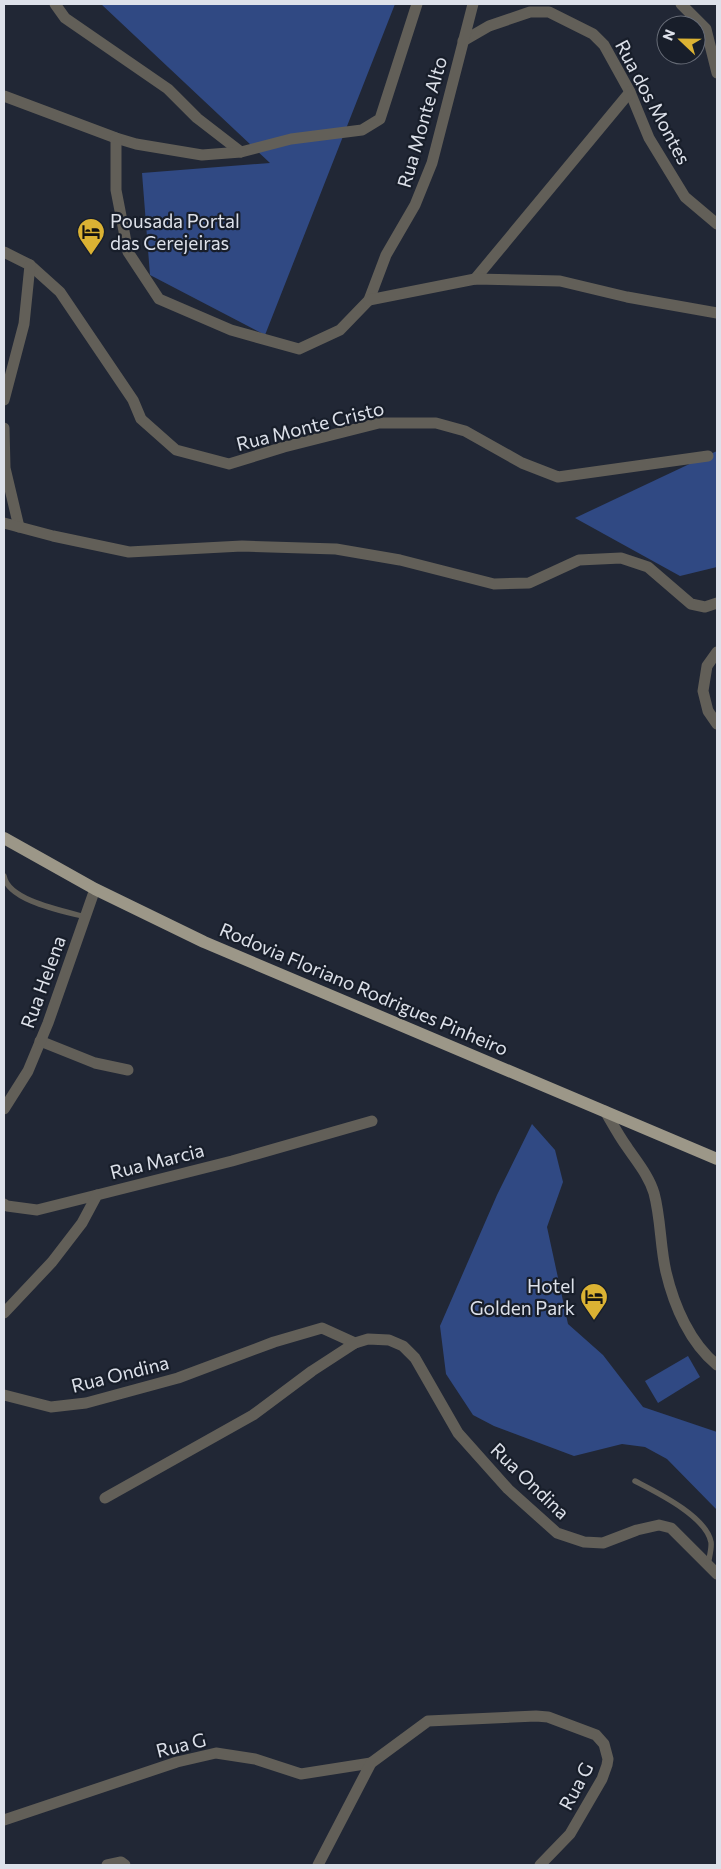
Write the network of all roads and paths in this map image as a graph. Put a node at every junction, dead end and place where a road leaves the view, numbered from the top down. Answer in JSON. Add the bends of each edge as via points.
{"nodes":[{"id":1,"x":55,"y":4,"type":"edge"},
{"id":2,"x":417,"y":4,"type":"edge"},
{"id":3,"x":472,"y":4,"type":"edge"},
{"id":4,"x":681,"y":4,"type":"edge"},
{"id":5,"x":463,"y":41,"type":"junction"},
{"id":6,"x":717,"y":73,"type":"edge"},
{"id":7,"x":630,"y":92,"type":"junction"},
{"id":8,"x":4,"y":96,"type":"edge"},
{"id":9,"x":116,"y":138,"type":"junction"},
{"id":10,"x":241,"y":152,"type":"junction"},
{"id":11,"x":717,"y":224,"type":"edge"},
{"id":12,"x":4,"y":252,"type":"edge"},
{"id":13,"x":30,"y":265,"type":"junction"},
{"id":14,"x":475,"y":279,"type":"junction"},
{"id":15,"x":369,"y":300,"type":"junction"},
{"id":16,"x":717,"y":313,"type":"edge"},
{"id":17,"x":4,"y":400,"type":"edge"},
{"id":18,"x":4,"y":428,"type":"edge"},
{"id":19,"x":708,"y":456,"type":"dead end"},
{"id":20,"x":4,"y":522,"type":"edge"},
{"id":21,"x":19,"y":527,"type":"junction"},
{"id":22,"x":717,"y":603,"type":"edge"},
{"id":23,"x":717,"y":652,"type":"edge"},
{"id":24,"x":717,"y":724,"type":"edge"},
{"id":25,"x":4,"y":838,"type":"edge"},
{"id":26,"x":4,"y":876,"type":"edge"},
{"id":27,"x":95,"y":890,"type":"junction"},
{"id":28,"x":86,"y":917,"type":"junction"},
{"id":29,"x":40,"y":1041,"type":"junction"},
{"id":30,"x":128,"y":1070,"type":"dead end"},
{"id":31,"x":4,"y":1109,"type":"edge"},
{"id":32,"x":604,"y":1111,"type":"junction"},
{"id":33,"x":372,"y":1121,"type":"dead end"},
{"id":34,"x":717,"y":1160,"type":"edge"},
{"id":35,"x":97,"y":1194,"type":"junction"},
{"id":36,"x":4,"y":1204,"type":"edge"},
{"id":37,"x":4,"y":1312,"type":"edge"},
{"id":38,"x":355,"y":1343,"type":"junction"},
{"id":39,"x":717,"y":1365,"type":"edge"},
{"id":40,"x":4,"y":1395,"type":"edge"},
{"id":41,"x":635,"y":1481,"type":"dead end"},
{"id":42,"x":105,"y":1498,"type":"dead end"},
{"id":43,"x":708,"y":1565,"type":"junction"},
{"id":44,"x":717,"y":1574,"type":"edge"},
{"id":45,"x":371,"y":1763,"type":"junction"},
{"id":46,"x":4,"y":1820,"type":"edge"},
{"id":47,"x":107,"y":1865,"type":"edge"},
{"id":48,"x":126,"y":1865,"type":"edge"},
{"id":49,"x":318,"y":1865,"type":"edge"},
{"id":50,"x":540,"y":1865,"type":"edge"}],
"edges":[{"from":1,"to":10,"type":"street","via":[[65,18],[168,89],[197,118]]},
{"from":2,"to":10,"type":"street","via":[[380,119],[362,130],[291,139]]},
{"from":3,"to":5,"type":"street","name":"Rua Monte Alto"},
{"from":4,"to":6,"type":"street","via":[[706,29]]},
{"from":5,"to":7,"type":"street","name":"Rua dos Montes","via":[[489,26],[530,12],[550,12],[593,34],[604,45]]},
{"from":5,"to":15,"type":"street","name":"Rua Monte Alto","via":[[432,163],[415,205],[386,255]]},
{"from":7,"to":11,"type":"street","name":"Rua dos Montes","via":[[649,138],[685,196]]},
{"from":7,"to":14,"type":"street"},
{"from":8,"to":9,"type":"street"},
{"from":9,"to":10,"type":"street","via":[[202,155]]},
{"from":9,"to":15,"type":"street","via":[[116,190],[128,252],[159,300],[231,330],[299,349],[340,330]]},
{"from":12,"to":13,"type":"street","name":"Rua Monte Cristo"},
{"from":13,"to":17,"type":"street","via":[[24,324]]},
{"from":13,"to":19,"type":"street","name":"Rua Monte Cristo","via":[[60,292],[133,400],[141,419],[176,450],[229,464],[379,423],[436,423],[465,431],[522,463],[558,477]]},
{"from":14,"to":15,"type":"street"},
{"from":14,"to":16,"type":"street","via":[[560,281]]},
{"from":18,"to":21,"type":"street","via":[[5,468]]},
{"from":20,"to":21,"type":"street"},
{"from":21,"to":22,"type":"street","via":[[129,552],[242,546],[336,549],[400,560],[494,584],[529,583],[579,560],[621,558],[648,568],[692,604],[705,607]]},
{"from":23,"to":24,"type":"street","via":[[707,666],[703,691],[708,711]]},
{"from":25,"to":27,"type":"main road","name":"Rodovia Floriano Rodrigues Pinheiro"},
{"from":26,"to":28,"type":"lane","via":[[9,888],[21,896]]},
{"from":27,"to":28,"type":"street","name":"Rua Helena"},
{"from":27,"to":32,"type":"main road","name":"Rodovia Floriano Rodrigues Pinheiro","via":[[204,942]]},
{"from":28,"to":29,"type":"street","name":"Rua Helena"},
{"from":29,"to":30,"type":"street","via":[[95,1064]]},
{"from":29,"to":31,"type":"street","name":"Rua Helena","via":[[28,1071]]},
{"from":32,"to":34,"type":"main road","name":"Rodovia Floriano Rodrigues Pinheiro"},
{"from":32,"to":39,"type":"street","via":[[644,1171],[653,1191],[666,1272],[678,1312]]},
{"from":33,"to":35,"type":"street","name":"Rua Marcia","via":[[232,1161]]},
{"from":35,"to":36,"type":"street","via":[[37,1210]]},
{"from":35,"to":37,"type":"street","name":"Rua Marcia","via":[[82,1223],[52,1262]]},
{"from":38,"to":40,"type":"street","name":"Rua Ondina","via":[[322,1328],[274,1342],[178,1378],[86,1403],[51,1407]]},
{"from":38,"to":42,"type":"street","name":"Rua Ondina","via":[[253,1415]]},
{"from":38,"to":43,"type":"street","name":"Rua Ondina","via":[[368,1339],[389,1340],[403,1346],[415,1358],[458,1433],[508,1489],[557,1533],[584,1542],[603,1543],[660,1525],[671,1528]]},
{"from":41,"to":43,"type":"lane","via":[[680,1505],[703,1527],[711,1542]]},
{"from":43,"to":44,"type":"street","name":"Rua Ondina"},
{"from":45,"to":46,"type":"street","name":"Rua G","via":[[301,1774],[255,1759],[216,1753],[177,1762]]},
{"from":45,"to":49,"type":"street"},
{"from":45,"to":50,"type":"street","name":"Rua G","via":[[428,1721],[548,1717],[596,1735],[604,1744],[608,1766],[570,1834]]},
{"from":47,"to":48,"type":"street","via":[[121,1862]]}]}
